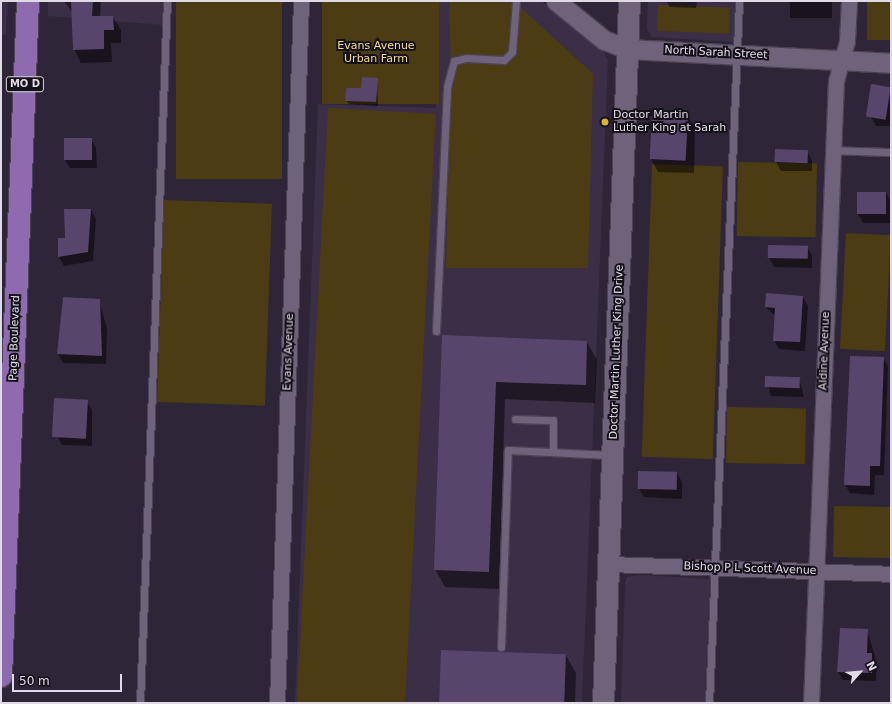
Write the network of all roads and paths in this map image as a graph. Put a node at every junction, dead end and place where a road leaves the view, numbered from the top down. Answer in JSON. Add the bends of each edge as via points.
{"nodes":[{"id":1,"x":28,"y":1,"type":"edge"},
{"id":2,"x":168,"y":1,"type":"edge"},
{"id":3,"x":301,"y":1,"type":"edge"},
{"id":4,"x":516,"y":1,"type":"edge"},
{"id":5,"x":556,"y":1,"type":"edge"},
{"id":6,"x":629,"y":1,"type":"edge"},
{"id":7,"x":739,"y":1,"type":"edge"},
{"id":8,"x":849,"y":1,"type":"edge"},
{"id":9,"x":627,"y":49,"type":"junction"},
{"id":10,"x":737,"y":53,"type":"junction"},
{"id":11,"x":843,"y":61,"type":"junction"},
{"id":12,"x":891,"y":62,"type":"edge"},
{"id":13,"x":833,"y":150,"type":"junction"},
{"id":14,"x":891,"y":152,"type":"edge"},
{"id":15,"x":436,"y":331,"type":"dead end"},
{"id":16,"x":515,"y":419,"type":"dead end"},
{"id":17,"x":553,"y":450,"type":"junction"},
{"id":18,"x":613,"y":455,"type":"junction"},
{"id":19,"x":609,"y":564,"type":"junction"},
{"id":20,"x":715,"y":568,"type":"junction"},
{"id":21,"x":816,"y":571,"type":"junction"},
{"id":22,"x":891,"y":574,"type":"edge"},
{"id":23,"x":501,"y":647,"type":"dead end"},
{"id":24,"x":1,"y":676,"type":"edge"},
{"id":25,"x":140,"y":703,"type":"edge"},
{"id":26,"x":277,"y":703,"type":"edge"},
{"id":27,"x":603,"y":703,"type":"edge"},
{"id":28,"x":709,"y":703,"type":"edge"},
{"id":29,"x":811,"y":703,"type":"edge"}],
"edges":[{"from":1,"to":24,"type":"main road","name":"Page Boulevard","number":"MO D"},
{"from":2,"to":25,"type":"lane"},
{"from":3,"to":26,"type":"street","name":"Evans Avenue"},
{"from":4,"to":15,"type":"lane","via":[[512,52],[504,60],[466,58],[454,61],[448,87]]},
{"from":5,"to":9,"type":"street","name":"North Sarah Street","via":[[604,40]]},
{"from":6,"to":9,"type":"main road","name":"Doctor Martin Luther King Drive"},
{"from":7,"to":10,"type":"lane"},
{"from":8,"to":11,"type":"street","name":"Aldine Avenue"},
{"from":9,"to":10,"type":"street","name":"North Sarah Street"},
{"from":9,"to":18,"type":"main road","name":"Doctor Martin Luther King Drive"},
{"from":10,"to":11,"type":"street","name":"North Sarah Street"},
{"from":10,"to":20,"type":"lane"},
{"from":11,"to":12,"type":"street","name":"North Sarah Street"},
{"from":11,"to":13,"type":"street","name":"Aldine Avenue","via":[[836,81]]},
{"from":13,"to":14,"type":"lane"},
{"from":13,"to":21,"type":"street","name":"Aldine Avenue"},
{"from":16,"to":17,"type":"lane","via":[[553,420]]},
{"from":17,"to":18,"type":"lane"},
{"from":17,"to":23,"type":"lane","via":[[508,450]]},
{"from":18,"to":19,"type":"main road","name":"Doctor Martin Luther King Drive"},
{"from":19,"to":20,"type":"street","name":"Bishop P L Scott Avenue"},
{"from":19,"to":27,"type":"main road","name":"Doctor Martin Luther King Drive"},
{"from":20,"to":21,"type":"street","name":"Bishop P L Scott Avenue"},
{"from":20,"to":28,"type":"lane"},
{"from":21,"to":22,"type":"street","name":"Bishop P L Scott Avenue"},
{"from":21,"to":29,"type":"street","name":"Aldine Avenue"}]}
